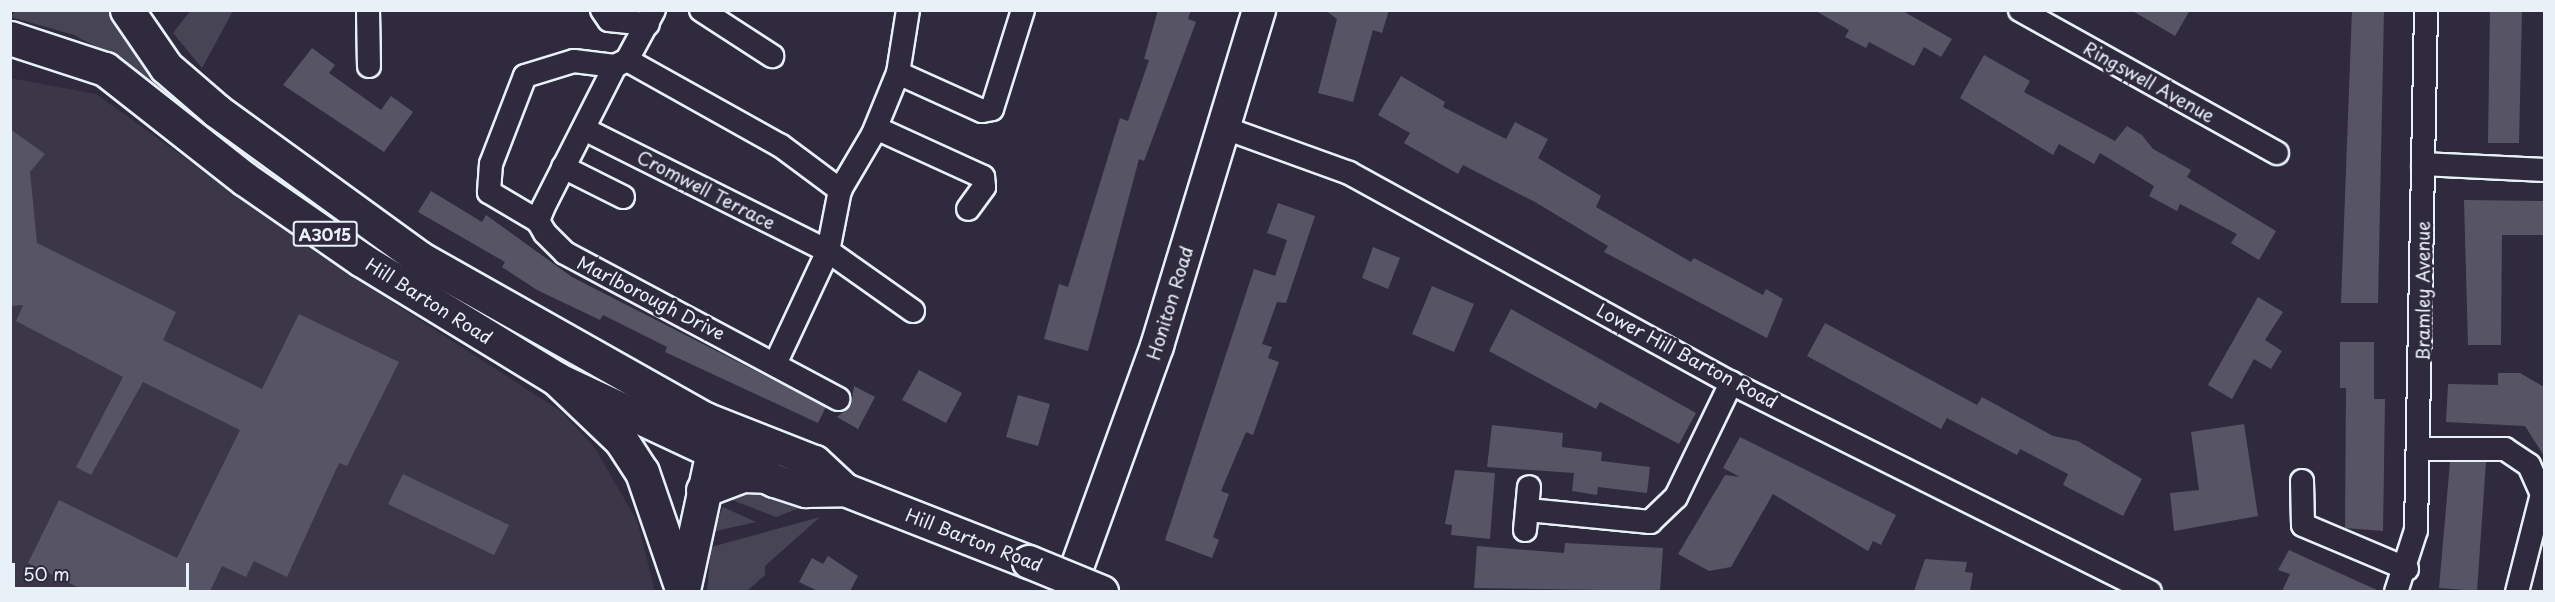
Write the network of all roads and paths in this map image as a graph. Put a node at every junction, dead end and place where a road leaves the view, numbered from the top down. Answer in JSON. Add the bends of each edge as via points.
{"nodes":[{"id":1,"x":127,"y":10,"type":"edge"},
{"id":2,"x":368,"y":10,"type":"edge"},
{"id":3,"x":701,"y":10,"type":"edge"},
{"id":4,"x":908,"y":10,"type":"edge"},
{"id":5,"x":1023,"y":10,"type":"edge"},
{"id":6,"x":1259,"y":10,"type":"edge"},
{"id":7,"x":2020,"y":10,"type":"edge"},
{"id":8,"x":2426,"y":10,"type":"edge"},
{"id":9,"x":606,"y":15,"type":"edge"},
{"id":10,"x":651,"y":17,"type":"edge"},
{"id":11,"x":10,"y":38,"type":"edge"},
{"id":12,"x":772,"y":56,"type":"dead end"},
{"id":13,"x":626,"y":59,"type":"junction"},
{"id":14,"x":369,"y":66,"type":"dead end"},
{"id":15,"x":898,"y":73,"type":"junction"},
{"id":16,"x":1222,"y":127,"type":"junction"},
{"id":17,"x":876,"y":128,"type":"junction"},
{"id":18,"x":584,"y":129,"type":"junction"},
{"id":19,"x":2277,"y":153,"type":"dead end"},
{"id":20,"x":2423,"y":164,"type":"junction"},
{"id":21,"x":563,"y":167,"type":"junction"},
{"id":22,"x":2544,"y":170,"type":"edge"},
{"id":23,"x":840,"y":190,"type":"junction"},
{"id":24,"x":623,"y":197,"type":"dead end"},
{"id":25,"x":968,"y":209,"type":"dead end"},
{"id":26,"x":538,"y":221,"type":"junction"},
{"id":27,"x":828,"y":251,"type":"junction"},
{"id":28,"x":913,"y":311,"type":"dead end"},
{"id":29,"x":776,"y":362,"type":"junction"},
{"id":30,"x":557,"y":379,"type":"junction"},
{"id":31,"x":1731,"y":383,"type":"junction"},
{"id":32,"x":839,"y":399,"type":"dead end"},
{"id":33,"x":705,"y":419,"type":"junction"},
{"id":34,"x":2418,"y":449,"type":"junction"},
{"id":35,"x":713,"y":451,"type":"junction"},
{"id":36,"x":766,"y":476,"type":"junction"},
{"id":37,"x":2302,"y":481,"type":"dead end"},
{"id":38,"x":1529,"y":487,"type":"dead end"},
{"id":39,"x":703,"y":490,"type":"junction"},
{"id":40,"x":845,"y":490,"type":"junction"},
{"id":41,"x":2407,"y":569,"type":"junction"},
{"id":42,"x":2121,"y":585,"type":"edge"},
{"id":43,"x":683,"y":591,"type":"edge"},
{"id":44,"x":1068,"y":591,"type":"edge"},
{"id":45,"x":1102,"y":591,"type":"edge"},
{"id":46,"x":2150,"y":591,"type":"edge"},
{"id":47,"x":2396,"y":591,"type":"edge"},
{"id":48,"x":2517,"y":591,"type":"edge"}],
"edges":[{"from":1,"to":33,"type":"main road","name":"Hill Barton Road","number":"A3015","via":[[166,67],[217,111],[419,258]]},
{"from":2,"to":14,"type":"street"},
{"from":3,"to":12,"type":"street"},
{"from":4,"to":15,"type":"street"},
{"from":5,"to":15,"type":"street","via":[[992,109],[982,111]]},
{"from":6,"to":16,"type":"main road","name":"Honiton Road"},
{"from":7,"to":19,"type":"street","name":"Ringswell Avenue"},
{"from":8,"to":20,"type":"street","name":"Bramley Avenue"},
{"from":9,"to":10,"type":"street"},
{"from":9,"to":13,"type":"street"},
{"from":10,"to":13,"type":"street"},
{"from":11,"to":30,"type":"main road","name":"Hill Barton Road","number":"A3015","via":[[105,69],[245,179],[362,260]]},
{"from":13,"to":18,"type":"street"},
{"from":13,"to":23,"type":"street","via":[[781,146]]},
{"from":13,"to":26,"type":"street","name":"Marlborough Drive","via":[[551,64],[530,73],[521,83],[491,165],[489,192]]},
{"from":15,"to":17,"type":"street"},
{"from":16,"to":31,"type":"street","name":"Lower Hill Barton Road","via":[[1349,173]]},
{"from":16,"to":44,"type":"main road","name":"Honiton Road","via":[[1157,346]]},
{"from":17,"to":23,"type":"street"},
{"from":17,"to":25,"type":"street","via":[[983,177],[984,187]]},
{"from":18,"to":21,"type":"street"},
{"from":18,"to":27,"type":"street","name":"Cromwell Terrace"},
{"from":20,"to":22,"type":"street"},
{"from":20,"to":34,"type":"street","name":"Bramley Avenue"},
{"from":21,"to":24,"type":"street"},
{"from":21,"to":26,"type":"street"},
{"from":23,"to":27,"type":"street"},
{"from":26,"to":29,"type":"street","name":"Marlborough Drive","via":[[565,253]]},
{"from":27,"to":28,"type":"street","name":"Cromwell Terrace"},
{"from":27,"to":29,"type":"street"},
{"from":29,"to":32,"type":"street","name":"Marlborough Drive"},
{"from":30,"to":35,"type":"main road","name":"Hill Barton Road"},
{"from":30,"to":43,"type":"main road","number":"A3015","via":[[621,440],[642,472]]},
{"from":31,"to":38,"type":"street","via":[[1676,497],[1650,522],[1527,520]]},
{"from":31,"to":42,"type":"street","name":"Lower Hill Barton Road"},
{"from":33,"to":35,"type":"main road","number":"A3015"},
{"from":33,"to":40,"type":"main road","name":"Hill Barton Road","via":[[815,462]]},
{"from":34,"to":41,"type":"street","name":"Bramley Avenue","via":[[2416,530]]},
{"from":34,"to":48,"type":"street","via":[[2505,449],[2529,465],[2542,494]]},
{"from":35,"to":36,"type":"main road","name":"Hill Barton Road"},
{"from":35,"to":39,"type":"main road","number":"A3015"},
{"from":36,"to":39,"type":"main road","via":[[743,475]]},
{"from":36,"to":40,"type":"main road","name":"Hill Barton Road","via":[[806,491]]},
{"from":37,"to":41,"type":"street","via":[[2302,525]]},
{"from":39,"to":43,"type":"main road","number":"A3015"},
{"from":40,"to":45,"type":"main road","name":"Hill Barton Road","bridge":true},
{"from":41,"to":47,"type":"street","name":"Bramley Avenue"},
{"from":42,"to":46,"type":"street","name":"Lower Hill Barton Road"}]}
